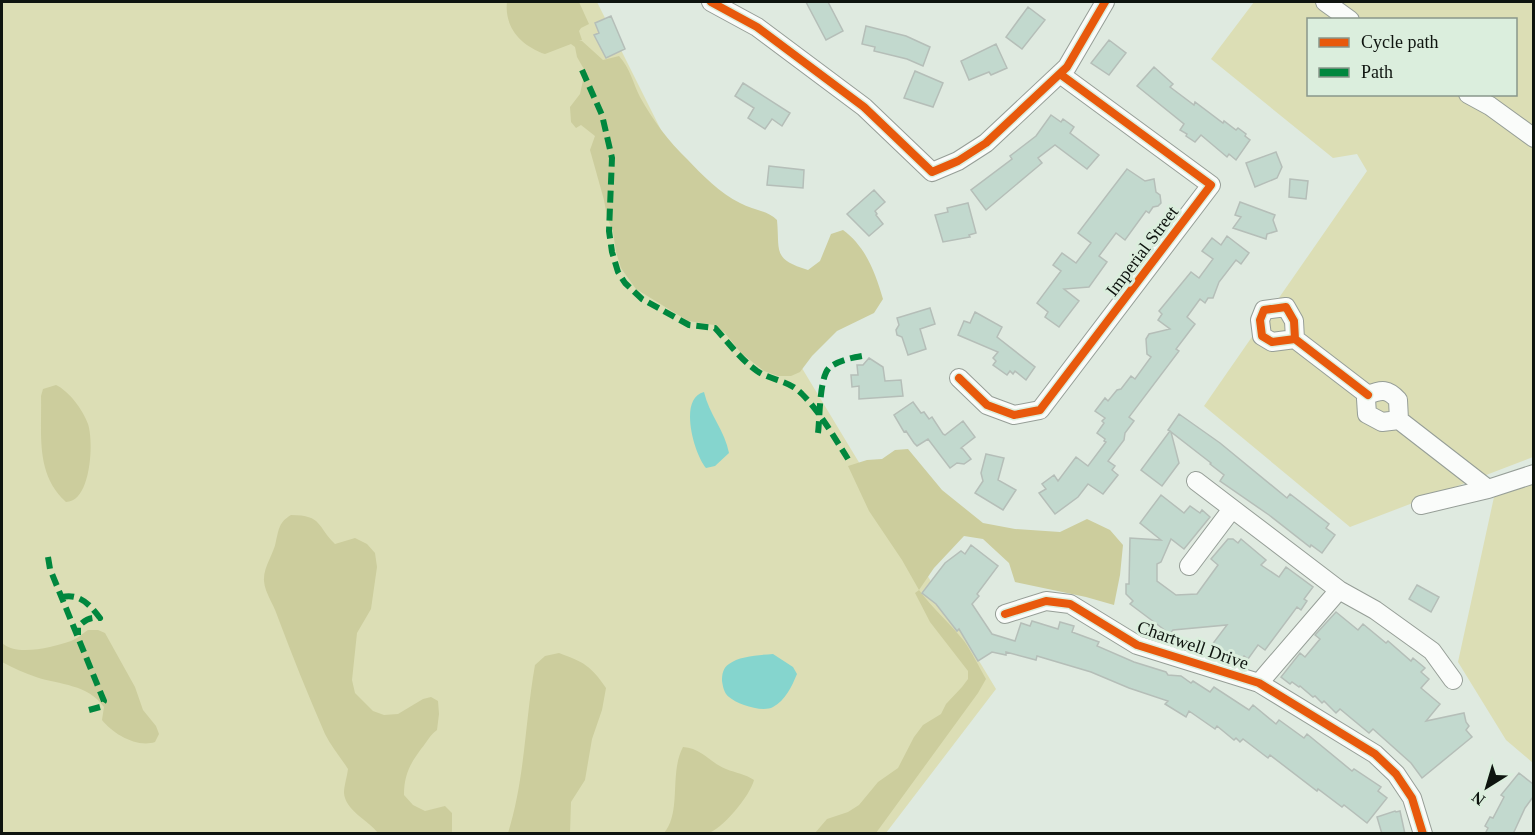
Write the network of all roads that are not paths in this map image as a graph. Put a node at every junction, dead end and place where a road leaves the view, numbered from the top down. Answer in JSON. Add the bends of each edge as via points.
{"nodes":[{"id":1,"x":711,"y":2,"type":"edge"},
{"id":2,"x":1105,"y":2,"type":"edge"},
{"id":3,"x":1325,"y":2,"type":"edge"},
{"id":4,"x":1347,"y":18,"type":"edge"},
{"id":5,"x":1060,"y":74,"type":"junction"},
{"id":6,"x":1472,"y":96,"type":"edge"},
{"id":7,"x":1533,"y":138,"type":"edge"},
{"id":8,"x":1295,"y":339,"type":"dead end"},
{"id":9,"x":959,"y":378,"type":"dead end"},
{"id":10,"x":1368,"y":395,"type":"junction"},
{"id":11,"x":1399,"y":420,"type":"junction"},
{"id":12,"x":1533,"y":474,"type":"edge"},
{"id":13,"x":1196,"y":481,"type":"dead end"},
{"id":14,"x":1488,"y":489,"type":"junction"},
{"id":15,"x":1421,"y":505,"type":"dead end"},
{"id":16,"x":1232,"y":508,"type":"junction"},
{"id":17,"x":1189,"y":566,"type":"dead end"},
{"id":18,"x":1339,"y":590,"type":"junction"},
{"id":19,"x":1005,"y":614,"type":"dead end"},
{"id":20,"x":1453,"y":680,"type":"dead end"},
{"id":21,"x":1259,"y":683,"type":"junction"},
{"id":22,"x":1423,"y":834,"type":"edge"}],
"edges":[{"from":1,"to":5,"type":"street","via":[[757,27],[864,107],[932,172],[986,143]]},
{"from":2,"to":5,"type":"street"},
{"from":3,"to":4,"type":"street"},
{"from":5,"to":9,"type":"street","name":"Imperial Street","via":[[1211,185],[1040,410],[1014,415],[987,405]]},
{"from":6,"to":7,"type":"street"},
{"from":8,"to":10,"type":"street"},
{"from":10,"to":11,"type":"street","via":[[1367,414],[1382,422]]},
{"from":10,"to":11,"type":"street","via":[[1389,391],[1398,400]]},
{"from":11,"to":14,"type":"street"},
{"from":12,"to":14,"type":"street"},
{"from":13,"to":16,"type":"street"},
{"from":14,"to":15,"type":"street"},
{"from":16,"to":17,"type":"street"},
{"from":16,"to":18,"type":"street"},
{"from":18,"to":20,"type":"street","via":[[1375,610],[1432,651]]},
{"from":18,"to":21,"type":"street","name":"Chartwell Drive"},
{"from":19,"to":21,"type":"street","name":"Chartwell Drive","via":[[1046,602],[1070,604],[1137,645]]},
{"from":21,"to":22,"type":"street","name":"Chartwell Drive","via":[[1374,753],[1396,774],[1412,798]]}]}
